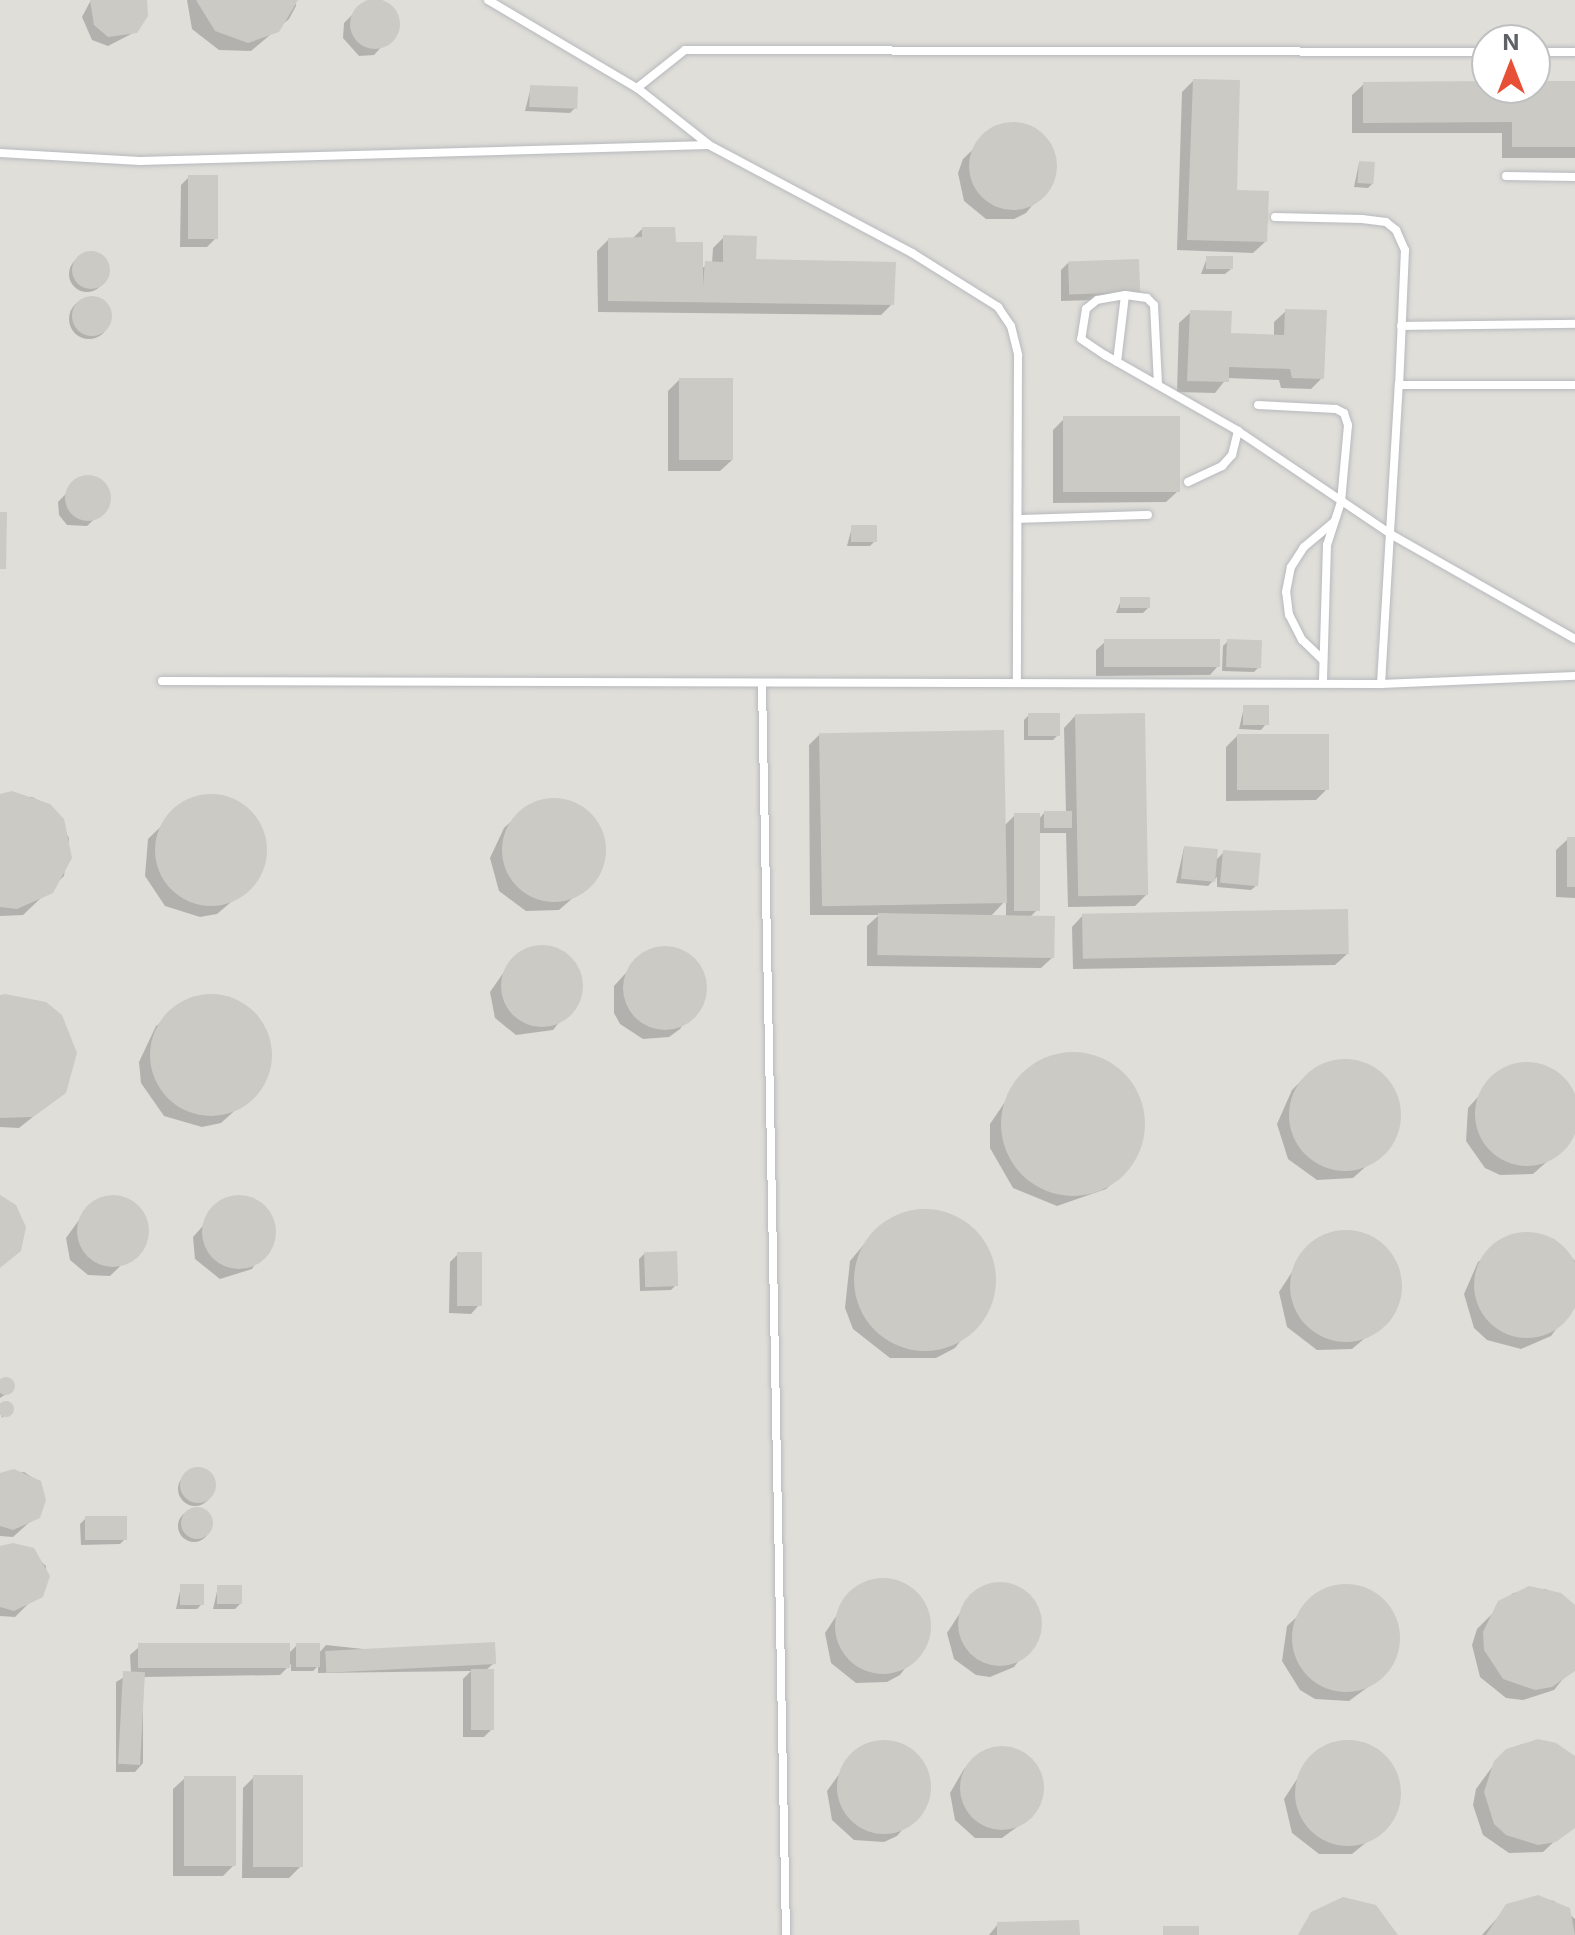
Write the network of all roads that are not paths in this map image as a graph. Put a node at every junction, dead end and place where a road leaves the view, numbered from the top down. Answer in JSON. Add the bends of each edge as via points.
{"nodes":[{"id":1,"x":488,"y":0,"type":"edge"},
{"id":2,"x":1471,"y":52,"type":"edge"},
{"id":3,"x":1551,"y":52,"type":"edge"},
{"id":4,"x":1575,"y":52,"type":"edge"},
{"id":5,"x":637,"y":88,"type":"junction"},
{"id":6,"x":709,"y":145,"type":"junction"},
{"id":7,"x":0,"y":153,"type":"edge"},
{"id":8,"x":1506,"y":176,"type":"dead end"},
{"id":9,"x":1575,"y":177,"type":"edge"},
{"id":10,"x":1275,"y":217,"type":"dead end"},
{"id":11,"x":1125,"y":295,"type":"junction"},
{"id":12,"x":1575,"y":324,"type":"edge"},
{"id":13,"x":1401,"y":326,"type":"junction"},
{"id":14,"x":1117,"y":362,"type":"junction"},
{"id":15,"x":1158,"y":384,"type":"junction"},
{"id":16,"x":1399,"y":385,"type":"junction"},
{"id":17,"x":1575,"y":385,"type":"edge"},
{"id":18,"x":1258,"y":405,"type":"dead end"},
{"id":19,"x":1238,"y":431,"type":"junction"},
{"id":20,"x":1188,"y":482,"type":"dead end"},
{"id":21,"x":1341,"y":502,"type":"junction"},
{"id":22,"x":1148,"y":515,"type":"dead end"},
{"id":23,"x":1018,"y":519,"type":"junction"},
{"id":24,"x":1335,"y":521,"type":"junction"},
{"id":25,"x":1392,"y":535,"type":"junction"},
{"id":26,"x":1575,"y":639,"type":"edge"},
{"id":27,"x":1323,"y":660,"type":"junction"},
{"id":28,"x":1575,"y":676,"type":"edge"},
{"id":29,"x":1017,"y":679,"type":"junction"},
{"id":30,"x":162,"y":681,"type":"dead end"},
{"id":31,"x":1323,"y":683,"type":"junction"},
{"id":32,"x":762,"y":684,"type":"junction"},
{"id":33,"x":1381,"y":684,"type":"junction"},
{"id":34,"x":786,"y":1935,"type":"edge"}],
"edges":[{"from":1,"to":5,"type":"lane"},
{"from":2,"to":5,"type":"lane","via":[[685,50]]},
{"from":3,"to":4,"type":"lane"},
{"from":5,"to":6,"type":"lane"},
{"from":6,"to":7,"type":"lane","via":[[140,161]]},
{"from":6,"to":23,"type":"lane","via":[[912,253],[998,307],[1011,326],[1018,355]]},
{"from":8,"to":9,"type":"lane"},
{"from":10,"to":13,"type":"lane","via":[[1362,219],[1386,222],[1396,230],[1405,250]]},
{"from":11,"to":14,"type":"lane"},
{"from":11,"to":14,"type":"lane","via":[[1097,300],[1086,309],[1079,332],[1081,339]]},
{"from":11,"to":15,"type":"lane","via":[[1147,298],[1154,305]]},
{"from":12,"to":13,"type":"lane"},
{"from":13,"to":16,"type":"lane"},
{"from":14,"to":15,"type":"lane"},
{"from":15,"to":19,"type":"lane"},
{"from":16,"to":17,"type":"lane"},
{"from":16,"to":25,"type":"lane"},
{"from":18,"to":21,"type":"lane","via":[[1344,413]]},
{"from":19,"to":20,"type":"lane","via":[[1232,455],[1222,466]]},
{"from":19,"to":21,"type":"lane"},
{"from":21,"to":24,"type":"lane"},
{"from":21,"to":25,"type":"lane"},
{"from":22,"to":23,"type":"lane"},
{"from":23,"to":29,"type":"lane"},
{"from":24,"to":27,"type":"lane","via":[[1327,545]]},
{"from":24,"to":27,"type":"lane","via":[[1304,547],[1291,567],[1286,592],[1289,615],[1302,640]]},
{"from":25,"to":26,"type":"lane"},
{"from":25,"to":33,"type":"lane"},
{"from":27,"to":31,"type":"lane"},
{"from":28,"to":33,"type":"lane"},
{"from":29,"to":31,"type":"lane"},
{"from":29,"to":32,"type":"lane"},
{"from":30,"to":32,"type":"lane"},
{"from":31,"to":33,"type":"lane"},
{"from":32,"to":34,"type":"lane"}]}
